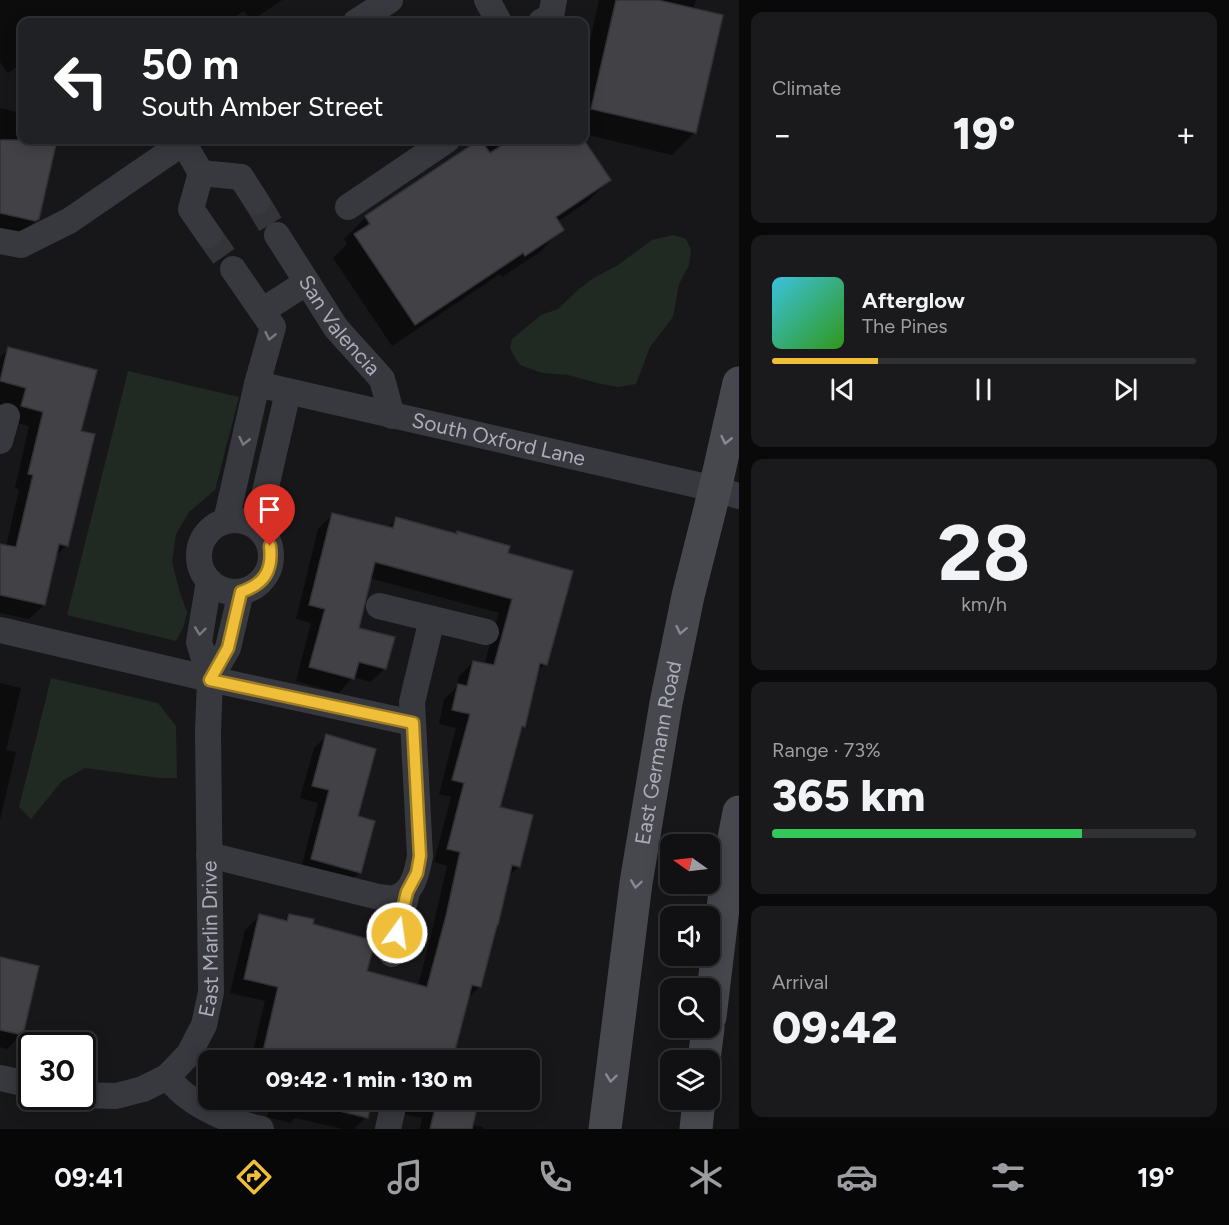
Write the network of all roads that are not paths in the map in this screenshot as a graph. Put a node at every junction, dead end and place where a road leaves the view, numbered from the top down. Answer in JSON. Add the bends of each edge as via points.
{"nodes":[{"id":1,"x":390,"y":0,"type":"edge"},
{"id":2,"x":487,"y":0,"type":"edge"},
{"id":3,"x":554,"y":0,"type":"edge"},
{"id":4,"x":362,"y":18,"type":"edge"},
{"id":5,"x":497,"y":18,"type":"edge"},
{"id":6,"x":548,"y":18,"type":"edge"},
{"id":7,"x":181,"y":144,"type":"edge"},
{"id":8,"x":187,"y":144,"type":"edge"},
{"id":9,"x":441,"y":144,"type":"edge"},
{"id":10,"x":201,"y":172,"type":"junction"},
{"id":11,"x":257,"y":202,"type":"tunnel mouth"},
{"id":12,"x":348,"y":207,"type":"dead end"},
{"id":13,"x":209,"y":235,"type":"tunnel mouth"},
{"id":14,"x":277,"y":235,"type":"tunnel mouth"},
{"id":15,"x":0,"y":241,"type":"edge"},
{"id":16,"x":233,"y":269,"type":"tunnel mouth"},
{"id":17,"x":307,"y":282,"type":"junction"},
{"id":18,"x":262,"y":311,"type":"junction"},
{"id":19,"x":738,"y":383,"type":"edge"},
{"id":20,"x":257,"y":384,"type":"junction"},
{"id":21,"x":288,"y":392,"type":"junction"},
{"id":22,"x":7,"y":416,"type":"dead end"},
{"id":23,"x":392,"y":416,"type":"junction"},
{"id":24,"x":0,"y":441,"type":"edge"},
{"id":25,"x":727,"y":493,"type":"edge"},
{"id":26,"x":226,"y":521,"type":"junction"},
{"id":27,"x":257,"y":526,"type":"junction"},
{"id":28,"x":209,"y":581,"type":"junction"},
{"id":29,"x":241,"y":592,"type":"junction"},
{"id":30,"x":379,"y":606,"type":"dead end"},
{"id":31,"x":432,"y":619,"type":"junction"},
{"id":32,"x":0,"y":630,"type":"edge"},
{"id":33,"x":486,"y":632,"type":"dead end"},
{"id":34,"x":210,"y":680,"type":"junction"},
{"id":35,"x":413,"y":723,"type":"junction"},
{"id":36,"x":738,"y":812,"type":"edge"},
{"id":37,"x":209,"y":855,"type":"junction"},
{"id":38,"x":407,"y":892,"type":"junction"},
{"id":39,"x":392,"y":954,"type":"dead end"},
{"id":40,"x":715,"y":978,"type":"edge"},
{"id":41,"x":167,"y":1077,"type":"junction"},
{"id":42,"x":0,"y":1078,"type":"edge"},
{"id":43,"x":18,"y":1082,"type":"edge"},
{"id":44,"x":96,"y":1095,"type":"edge"},
{"id":45,"x":698,"y":1110,"type":"edge"},
{"id":46,"x":261,"y":1129,"type":"edge"},
{"id":47,"x":605,"y":1129,"type":"edge"},
{"id":48,"x":696,"y":1129,"type":"edge"}],
"edges":[{"from":1,"to":4,"type":"street"},
{"from":2,"to":5,"type":"street"},
{"from":3,"to":6,"type":"street"},
{"from":7,"to":15,"type":"street","via":[[69,221],[21,245]]},
{"from":8,"to":10,"type":"street"},
{"from":9,"to":12,"type":"street"},
{"from":10,"to":11,"type":"street","via":[[241,177]]},
{"from":10,"to":13,"type":"street","via":[[191,209]]},
{"from":14,"to":17,"type":"street","name":"San Valencia"},
{"from":16,"to":18,"type":"street"},
{"from":17,"to":18,"type":"street"},
{"from":17,"to":23,"type":"street","name":"San Valencia","via":[[336,328],[382,379]]},
{"from":18,"to":20,"type":"street","one_way":true,"via":[[273,327]]},
{"from":19,"to":25,"type":"main road","name":"East Germann Road","one_way":true},
{"from":20,"to":21,"type":"street","name":"South Oxford Lane"},
{"from":20,"to":26,"type":"street","one_way":true},
{"from":21,"to":23,"type":"street","name":"South Oxford Lane"},
{"from":21,"to":27,"type":"street"},
{"from":22,"to":24,"type":"street"},
{"from":23,"to":25,"type":"street","name":"South Oxford Lane"},
{"from":25,"to":47,"type":"main road","name":"East Germann Road","one_way":true,"via":[[688,596],[660,737],[636,883]]},
{"from":26,"to":27,"type":"street","via":[[242,520]]},
{"from":26,"to":28,"type":"street","name":"East Marlin Drive","via":[[215,526],[200,546],[202,571]]},
{"from":27,"to":29,"type":"street","via":[[266,535],[272,559],[262,580]]},
{"from":28,"to":29,"type":"street","via":[[229,592]]},
{"from":28,"to":34,"type":"street","name":"East Marlin Drive","one_way":true,"via":[[199,642]]},
{"from":29,"to":34,"type":"street","name":"East Marlin Drive","via":[[228,648]]},
{"from":30,"to":31,"type":"street"},
{"from":31,"to":33,"type":"street"},
{"from":31,"to":35,"type":"street","via":[[412,702]]},
{"from":32,"to":34,"type":"street"},
{"from":34,"to":35,"type":"street"},
{"from":34,"to":37,"type":"street","name":"East Marlin Drive"},
{"from":35,"to":38,"type":"street","via":[[420,856]]},
{"from":36,"to":40,"type":"main road"},
{"from":37,"to":38,"type":"street","via":[[379,897],[394,898]]},
{"from":37,"to":41,"type":"street","name":"East Marlin Drive","via":[[211,992],[204,1025],[189,1054]]},
{"from":38,"to":39,"type":"street"},
{"from":41,"to":44,"type":"street","via":[[143,1089],[116,1096]]},
{"from":41,"to":46,"type":"street","via":[[188,1097],[216,1113]]},
{"from":42,"to":43,"type":"street"},
{"from":45,"to":48,"type":"main road"}]}
